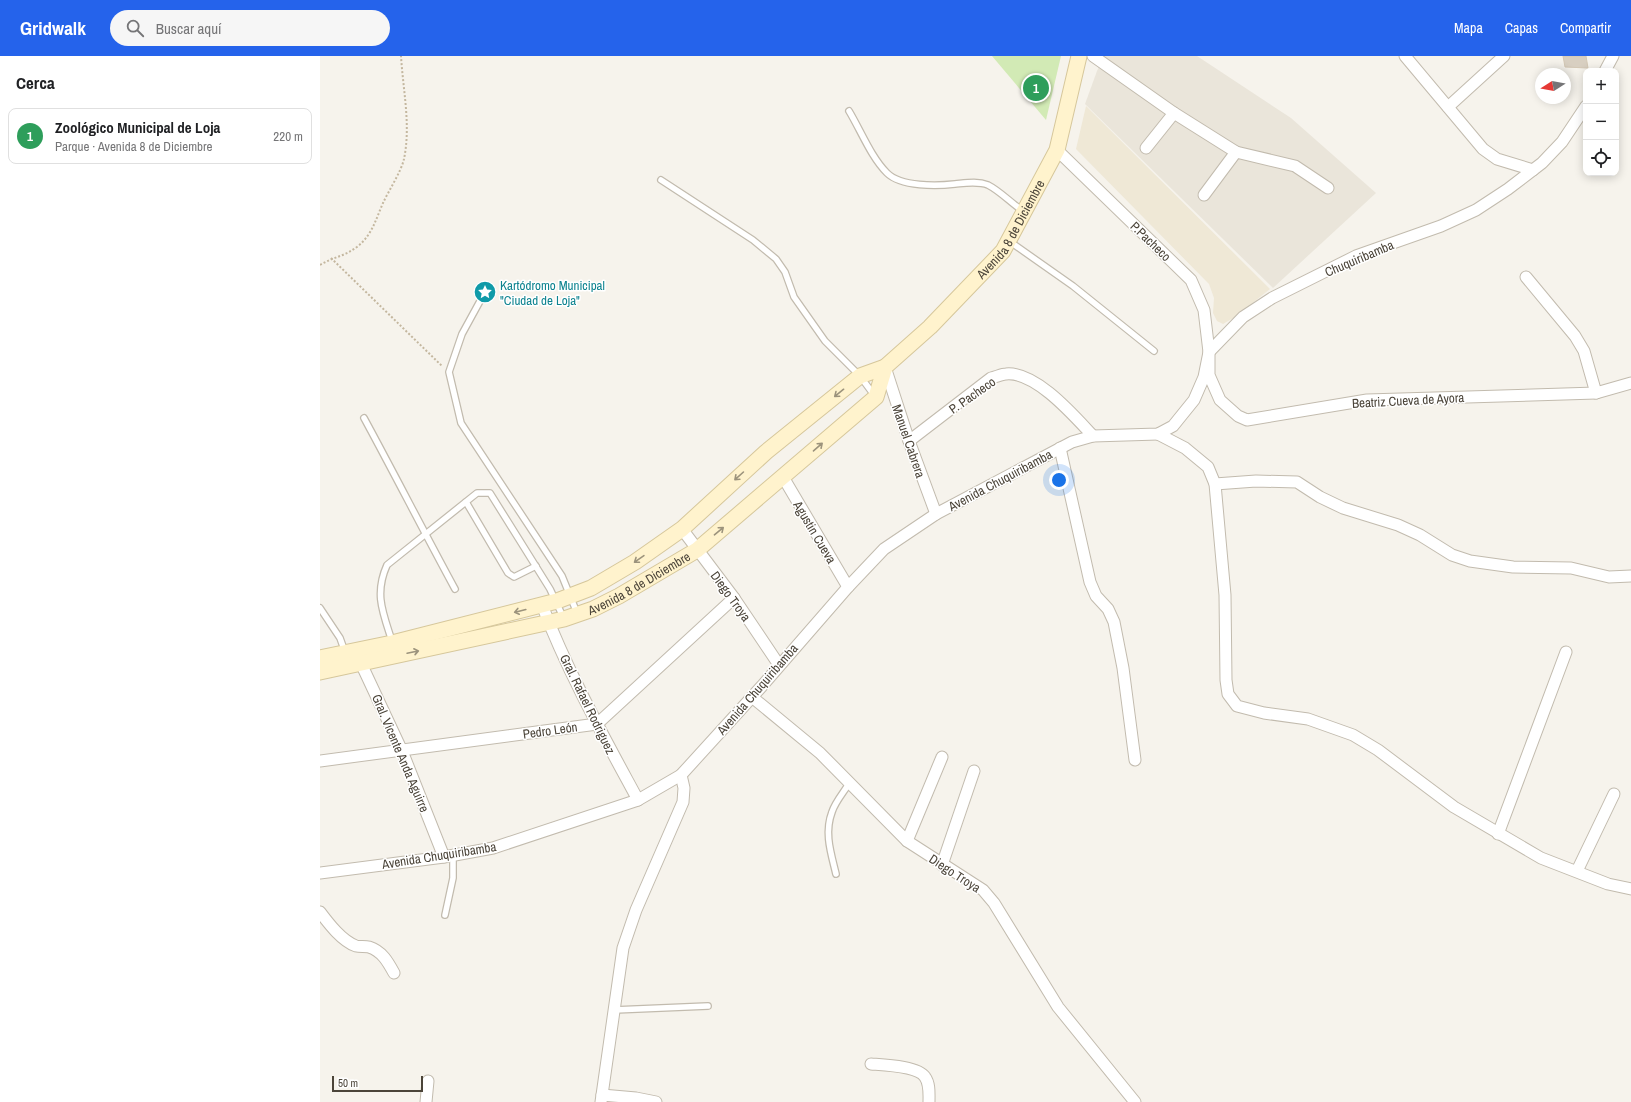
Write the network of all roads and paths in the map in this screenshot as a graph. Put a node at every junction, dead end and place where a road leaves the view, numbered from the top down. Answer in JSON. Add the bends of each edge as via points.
{"nodes":[{"id":1,"x":401,"y":56,"type":"edge"},
{"id":2,"x":1079,"y":56,"type":"edge"},
{"id":3,"x":1093,"y":56,"type":"edge"},
{"id":4,"x":1405,"y":56,"type":"edge"},
{"id":5,"x":1504,"y":56,"type":"edge"},
{"id":6,"x":1612,"y":56,"type":"edge"},
{"id":7,"x":1606,"y":68,"type":"edge"},
{"id":8,"x":1448,"y":107,"type":"junction"},
{"id":9,"x":1583,"y":110,"type":"edge"},
{"id":10,"x":849,"y":111,"type":"dead end"},
{"id":11,"x":1174,"y":113,"type":"junction"},
{"id":12,"x":1146,"y":148,"type":"dead end"},
{"id":13,"x":1057,"y":150,"type":"junction"},
{"id":14,"x":1236,"y":152,"type":"junction"},
{"id":15,"x":1533,"y":170,"type":"junction"},
{"id":16,"x":661,"y":180,"type":"dead end"},
{"id":17,"x":1328,"y":188,"type":"dead end"},
{"id":18,"x":1204,"y":195,"type":"dead end"},
{"id":19,"x":1025,"y":212,"type":"junction"},
{"id":20,"x":1009,"y":241,"type":"junction"},
{"id":21,"x":331,"y":258,"type":"junction"},
{"id":22,"x":320,"y":265,"type":"edge"},
{"id":23,"x":1526,"y":277,"type":"dead end"},
{"id":24,"x":485,"y":292,"type":"dead end"},
{"id":25,"x":1154,"y":351,"type":"dead end"},
{"id":26,"x":1209,"y":352,"type":"junction"},
{"id":27,"x":885,"y":367,"type":"junction"},
{"id":28,"x":449,"y":372,"type":"junction"},
{"id":29,"x":860,"y":376,"type":"junction"},
{"id":30,"x":1631,"y":383,"type":"edge"},
{"id":31,"x":1596,"y":393,"type":"junction"},
{"id":32,"x":876,"y":397,"type":"junction"},
{"id":33,"x":364,"y":418,"type":"dead end"},
{"id":34,"x":1158,"y":434,"type":"junction"},
{"id":35,"x":1093,"y":436,"type":"junction"},
{"id":36,"x":909,"y":441,"type":"junction"},
{"id":37,"x":1060,"y":448,"type":"junction"},
{"id":38,"x":783,"y":477,"type":"junction"},
{"id":39,"x":1215,"y":484,"type":"junction"},
{"id":40,"x":466,"y":502,"type":"junction"},
{"id":41,"x":936,"y":514,"type":"junction"},
{"id":42,"x":682,"y":528,"type":"junction"},
{"id":43,"x":425,"y":535,"type":"junction"},
{"id":44,"x":697,"y":550,"type":"junction"},
{"id":45,"x":536,"y":566,"type":"junction"},
{"id":46,"x":1631,"y":576,"type":"edge"},
{"id":47,"x":848,"y":587,"type":"junction"},
{"id":48,"x":454,"y":589,"type":"dead end"},
{"id":49,"x":564,"y":598,"type":"junction"},
{"id":50,"x":734,"y":598,"type":"junction"},
{"id":51,"x":542,"y":605,"type":"junction"},
{"id":52,"x":320,"y":608,"type":"edge"},
{"id":53,"x":571,"y":617,"type":"junction"},
{"id":54,"x":549,"y":623,"type":"junction"},
{"id":55,"x":393,"y":649,"type":"junction"},
{"id":56,"x":1566,"y":652,"type":"dead end"},
{"id":57,"x":354,"y":655,"type":"junction"},
{"id":58,"x":320,"y":658,"type":"edge"},
{"id":59,"x":779,"y":665,"type":"junction"},
{"id":60,"x":320,"y":672,"type":"edge"},
{"id":61,"x":752,"y":697,"type":"junction"},
{"id":62,"x":597,"y":724,"type":"junction"},
{"id":63,"x":402,"y":751,"type":"junction"},
{"id":64,"x":942,"y":757,"type":"dead end"},
{"id":65,"x":1135,"y":760,"type":"dead end"},
{"id":66,"x":320,"y":761,"type":"edge"},
{"id":67,"x":974,"y":771,"type":"dead end"},
{"id":68,"x":681,"y":775,"type":"junction"},
{"id":69,"x":850,"y":782,"type":"junction"},
{"id":70,"x":1614,"y":794,"type":"dead end"},
{"id":71,"x":638,"y":800,"type":"junction"},
{"id":72,"x":1498,"y":834,"type":"junction"},
{"id":73,"x":908,"y":842,"type":"junction"},
{"id":74,"x":448,"y":856,"type":"junction"},
{"id":75,"x":942,"y":865,"type":"junction"},
{"id":76,"x":1577,"y":871,"type":"junction"},
{"id":77,"x":320,"y":873,"type":"edge"},
{"id":78,"x":836,"y":874,"type":"dead end"},
{"id":79,"x":1631,"y":889,"type":"edge"},
{"id":80,"x":320,"y":912,"type":"edge"},
{"id":81,"x":445,"y":915,"type":"dead end"},
{"id":82,"x":394,"y":973,"type":"dead end"},
{"id":83,"x":708,"y":1006,"type":"dead end"},
{"id":84,"x":614,"y":1010,"type":"junction"},
{"id":85,"x":871,"y":1064,"type":"dead end"},
{"id":86,"x":428,"y":1080,"type":"dead end"},
{"id":87,"x":601,"y":1098,"type":"edge"},
{"id":88,"x":426,"y":1102,"type":"edge"},
{"id":89,"x":656,"y":1102,"type":"edge"},
{"id":90,"x":929,"y":1102,"type":"edge"},
{"id":91,"x":1135,"y":1102,"type":"edge"}],
"edges":[{"from":1,"to":21,"type":"path","via":[[407,118],[404,160],[370,234],[344,256]]},
{"from":2,"to":13,"type":"main road","name":"Avenida 8 de Diciembre"},
{"from":3,"to":11,"type":"street"},
{"from":4,"to":8,"type":"street"},
{"from":5,"to":8,"type":"street"},
{"from":6,"to":7,"type":"street"},
{"from":8,"to":15,"type":"street","via":[[1483,150],[1497,159]]},
{"from":9,"to":15,"type":"street","name":"Chuquiribamba","via":[[1562,142]]},
{"from":10,"to":19,"type":"lane","via":[[888,174],[911,183],[988,185]]},
{"from":11,"to":12,"type":"street"},
{"from":11,"to":14,"type":"street"},
{"from":13,"to":19,"type":"main road","name":"Avenida 8 de Diciembre"},
{"from":13,"to":26,"type":"street","name":"P.Pacheco","via":[[1191,280],[1204,310]]},
{"from":14,"to":17,"type":"street","via":[[1296,166]]},
{"from":14,"to":18,"type":"street"},
{"from":15,"to":26,"type":"street","name":"Chuquiribamba","via":[[1476,210],[1441,226],[1356,256],[1272,298],[1243,317]]},
{"from":16,"to":29,"type":"lane","via":[[753,240],[776,259],[785,272],[794,297],[825,341]]},
{"from":19,"to":20,"type":"main road","name":"Avenida 8 de Diciembre"},
{"from":20,"to":25,"type":"lane","via":[[1073,286]]},
{"from":20,"to":27,"type":"main road","name":"Avenida 8 de Diciembre","via":[[1003,251],[951,305]]},
{"from":21,"to":22,"type":"path"},
{"from":21,"to":28,"type":"path"},
{"from":23,"to":31,"type":"street","via":[[1575,336],[1584,351]]},
{"from":24,"to":28,"type":"lane","via":[[462,334]]},
{"from":26,"to":31,"type":"street","name":"Beatriz Cueva de Ayora","via":[[1209,375],[1220,400],[1238,416],[1247,420],[1367,400]]},
{"from":26,"to":34,"type":"street","via":[[1204,377],[1194,400],[1173,426]]},
{"from":27,"to":29,"type":"main road","name":"Avenida 8 de Diciembre"},
{"from":27,"to":32,"type":"main road"},
{"from":27,"to":36,"type":"street","name":"Manuel Cabrera"},
{"from":28,"to":49,"type":"lane","via":[[461,423],[562,576]]},
{"from":29,"to":32,"type":"lane"},
{"from":29,"to":42,"type":"main road","name":"Avenida 8 de Diciembre","one_way":true,"via":[[766,452]]},
{"from":30,"to":31,"type":"street","name":"Beatriz Cueva de Ayora"},
{"from":38,"to":32,"type":"main road","name":"Avenida 8 de Diciembre","one_way":true},
{"from":33,"to":43,"type":"lane","via":[[401,484]]},
{"from":34,"to":35,"type":"street","name":"Avenida Chuquiribamba"},
{"from":34,"to":39,"type":"street","via":[[1185,448],[1208,467]]},
{"from":35,"to":36,"type":"street","name":"P. Pacheco","via":[[1072,414],[1034,382],[1007,374],[992,378]]},
{"from":35,"to":37,"type":"street","name":"Avenida Chuquiribamba"},
{"from":36,"to":41,"type":"street","name":"Manuel Cabrera"},
{"from":37,"to":41,"type":"street","name":"Avenida Chuquiribamba"},
{"from":37,"to":65,"type":"street","via":[[1090,582],[1096,596],[1108,609],[1114,622]]},
{"from":44,"to":38,"type":"main road","name":"Avenida 8 de Diciembre","one_way":true},
{"from":38,"to":47,"type":"street","name":"Agustin Cueva"},
{"from":39,"to":46,"type":"street","via":[[1297,482],[1343,508],[1398,525],[1452,555],[1470,561],[1526,568],[1571,568],[1609,577]]},
{"from":39,"to":72,"type":"street","via":[[1225,595],[1226,680],[1228,694],[1237,706],[1264,713],[1308,719],[1353,735],[1378,750],[1454,807]]},
{"from":40,"to":43,"type":"lane"},
{"from":40,"to":45,"type":"lane","via":[[477,493],[490,494]]},
{"from":40,"to":45,"type":"lane","via":[[508,573],[514,577]]},
{"from":41,"to":47,"type":"street","name":"Avenida Chuquiribamba","via":[[884,549]]},
{"from":42,"to":44,"type":"street","name":"Diego Troya"},
{"from":42,"to":49,"type":"main road","name":"Avenida 8 de Diciembre","one_way":true,"via":[[635,562],[591,588]]},
{"from":43,"to":48,"type":"lane"},
{"from":43,"to":55,"type":"lane","via":[[387,565],[381,578],[379,591]]},
{"from":44,"to":50,"type":"street","name":"Diego Troya"},
{"from":44,"to":53,"type":"main road","name":"Avenida 8 de Diciembre","via":[[619,596]]},
{"from":45,"to":49,"type":"lane"},
{"from":47,"to":59,"type":"street","name":"Avenida Chuquiribamba"},
{"from":49,"to":51,"type":"main road","name":"Avenida 8 de Diciembre"},
{"from":49,"to":53,"type":"lane"},
{"from":49,"to":53,"type":"lane"},
{"from":50,"to":59,"type":"street","name":"Diego Troya"},
{"from":50,"to":62,"type":"street"},
{"from":51,"to":54,"type":"street","name":"Gral. Rafael Rodriguez"},
{"from":51,"to":55,"type":"main road","name":"Avenida 8 de Diciembre","one_way":true},
{"from":52,"to":57,"type":"lane"},
{"from":53,"to":54,"type":"main road","name":"Avenida 8 de Diciembre"},
{"from":55,"to":54,"type":"main road","name":"Avenida 8 de Diciembre","one_way":true},
{"from":54,"to":62,"type":"street","name":"Gral. Rafael Rodriguez"},
{"from":55,"to":57,"type":"main road","name":"Avenida 8 de Diciembre"},
{"from":56,"to":72,"type":"street"},
{"from":57,"to":58,"type":"main road","name":"Avenida 8 de Diciembre"},
{"from":57,"to":60,"type":"main road","name":"Avenida 8 de Diciembre"},
{"from":57,"to":63,"type":"street","name":"Gral. Vicente Anda Aguirre"},
{"from":59,"to":61,"type":"street","name":"Avenida Chuquiribamba"},
{"from":61,"to":68,"type":"street","name":"Avenida Chuquiribamba"},
{"from":61,"to":69,"type":"street","name":"Diego Troya"},
{"from":62,"to":63,"type":"street","name":"Pedro León"},
{"from":62,"to":71,"type":"street","name":"Gral. Rafael Rodriguez"},
{"from":63,"to":66,"type":"street","name":"Pedro León"},
{"from":63,"to":74,"type":"street","name":"Gral. Vicente Anda Aguirre"},
{"from":64,"to":73,"type":"street"},
{"from":67,"to":75,"type":"street"},
{"from":68,"to":71,"type":"street","name":"Avenida Chuquiribamba"},
{"from":68,"to":84,"type":"street","via":[[684,802],[622,948]]},
{"from":69,"to":73,"type":"street","name":"Diego Troya"},
{"from":69,"to":78,"type":"lane","via":[[832,811],[828,827],[828,843]]},
{"from":70,"to":76,"type":"street"},
{"from":71,"to":74,"type":"street","name":"Avenida Chuquiribamba","via":[[493,848]]},
{"from":72,"to":76,"type":"street","via":[[1541,858]]},
{"from":73,"to":75,"type":"street","name":"Diego Troya"},
{"from":74,"to":77,"type":"street","name":"Avenida Chuquiribamba"},
{"from":74,"to":81,"type":"lane","via":[[453,878]]},
{"from":75,"to":91,"type":"street","name":"Diego Troya","via":[[983,890],[994,903],[1058,1007]]},
{"from":76,"to":79,"type":"street","via":[[1608,884]]},
{"from":80,"to":82,"type":"street","via":[[330,926],[347,940],[356,946],[369,947],[384,955]]},
{"from":83,"to":84,"type":"lane"},
{"from":84,"to":87,"type":"street"},
{"from":85,"to":90,"type":"street","via":[[912,1069],[925,1076],[928,1082]]},
{"from":86,"to":88,"type":"street"},
{"from":87,"to":89,"type":"street","via":[[636,1098]]}]}
